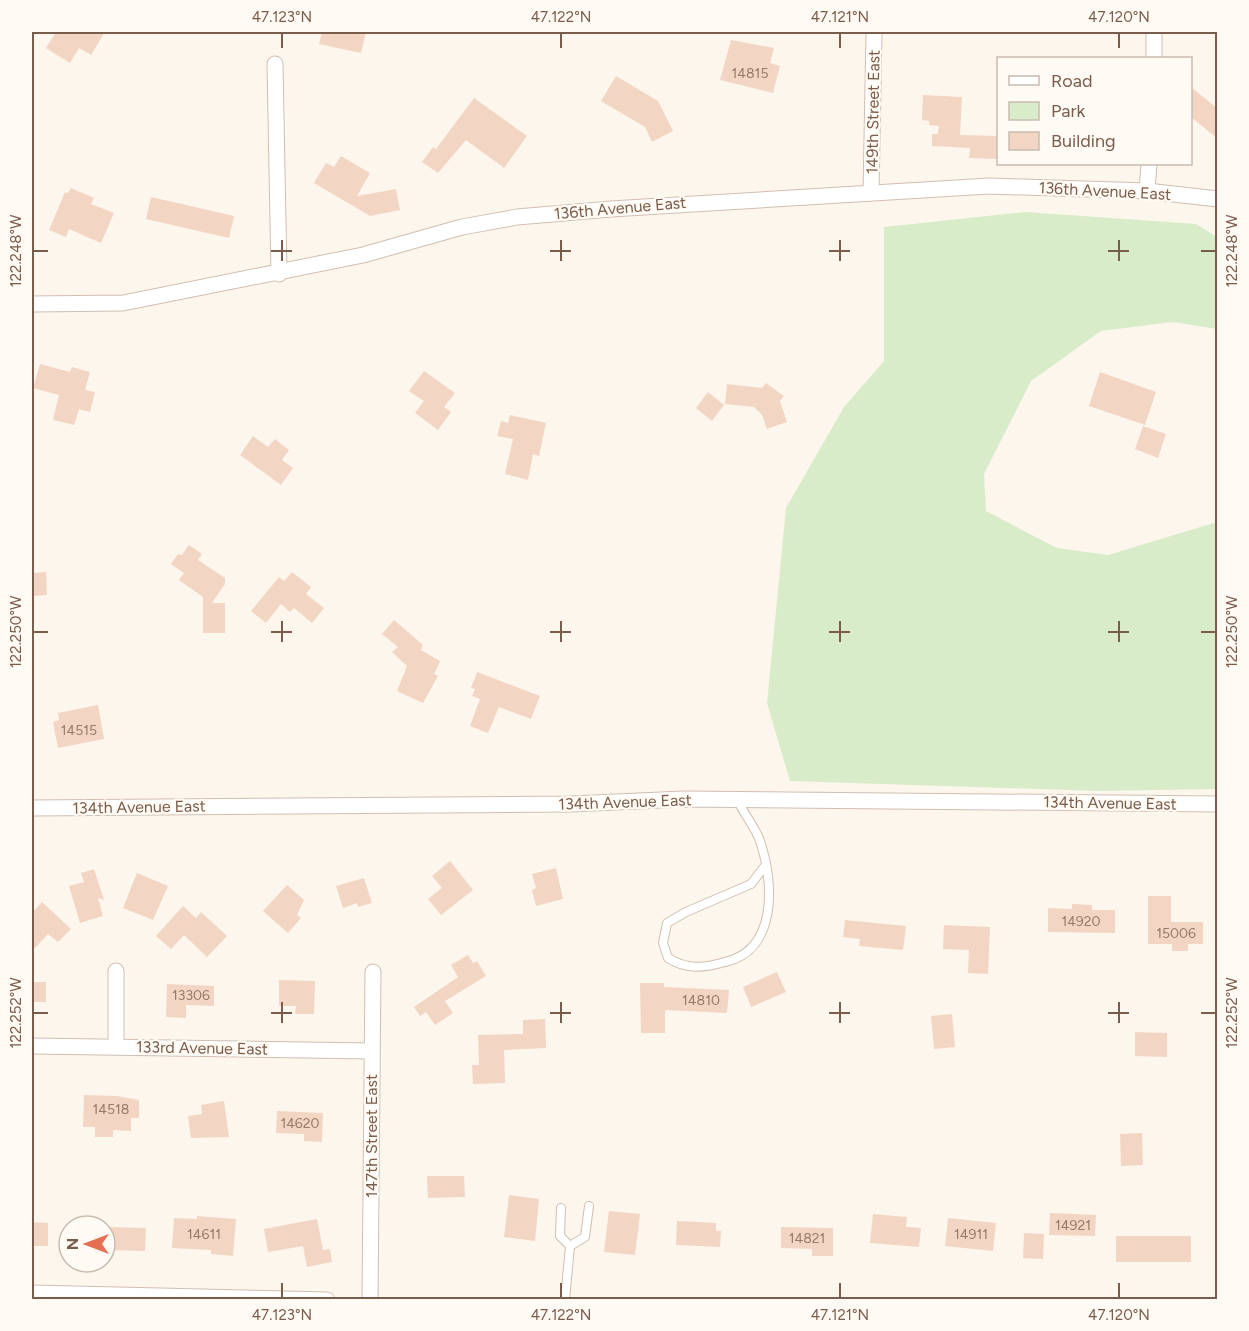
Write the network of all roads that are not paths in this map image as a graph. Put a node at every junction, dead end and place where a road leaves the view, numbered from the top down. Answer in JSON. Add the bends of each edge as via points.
{"nodes":[{"id":1,"x":874,"y":32,"type":"edge"},
{"id":2,"x":1154,"y":32,"type":"edge"},
{"id":3,"x":1154,"y":57,"type":"edge"},
{"id":4,"x":276,"y":64,"type":"dead end"},
{"id":5,"x":1149,"y":165,"type":"edge"},
{"id":6,"x":1147,"y":191,"type":"junction"},
{"id":7,"x":871,"y":193,"type":"junction"},
{"id":8,"x":1218,"y":199,"type":"edge"},
{"id":9,"x":279,"y":274,"type":"junction"},
{"id":10,"x":32,"y":304,"type":"edge"},
{"id":11,"x":738,"y":800,"type":"junction"},
{"id":12,"x":1218,"y":804,"type":"edge"},
{"id":13,"x":32,"y":808,"type":"edge"},
{"id":14,"x":765,"y":866,"type":"junction"},
{"id":15,"x":116,"y":971,"type":"dead end"},
{"id":16,"x":373,"y":972,"type":"dead end"},
{"id":17,"x":32,"y":1046,"type":"edge"},
{"id":18,"x":116,"y":1047,"type":"junction"},
{"id":19,"x":372,"y":1051,"type":"junction"},
{"id":20,"x":589,"y":1206,"type":"dead end"},
{"id":21,"x":561,"y":1208,"type":"dead end"},
{"id":22,"x":570,"y":1246,"type":"junction"},
{"id":23,"x":32,"y":1293,"type":"edge"},
{"id":24,"x":327,"y":1299,"type":"edge"},
{"id":25,"x":370,"y":1299,"type":"edge"},
{"id":26,"x":565,"y":1299,"type":"edge"}],
"edges":[{"from":1,"to":7,"type":"street","name":"149th Street East"},
{"from":2,"to":3,"type":"street"},
{"from":4,"to":9,"type":"street"},
{"from":5,"to":6,"type":"street"},
{"from":6,"to":7,"type":"street","name":"136th Avenue East","via":[[989,186]]},
{"from":6,"to":8,"type":"street","name":"136th Avenue East"},
{"from":7,"to":9,"type":"street","name":"136th Avenue East","via":[[517,217],[462,227]]},
{"from":9,"to":10,"type":"street","name":"136th Avenue East","via":[[123,303]]},
{"from":11,"to":12,"type":"street","name":"134th Avenue East"},
{"from":11,"to":13,"type":"street","name":"134th Avenue East"},
{"from":11,"to":14,"type":"lane","via":[[760,840]]},
{"from":14,"to":14,"type":"lane","via":[[766,922],[755,947],[731,961],[705,967],[682,967],[668,958],[663,943],[668,923],[751,884]]},
{"from":15,"to":18,"type":"street"},
{"from":16,"to":19,"type":"street","name":"147th Street East"},
{"from":17,"to":18,"type":"street","name":"133rd Avenue East"},
{"from":18,"to":19,"type":"street","name":"133rd Avenue East"},
{"from":19,"to":25,"type":"street","name":"147th Street East"},
{"from":20,"to":22,"type":"lane","via":[[585,1237]]},
{"from":21,"to":22,"type":"lane","via":[[560,1236]]},
{"from":22,"to":26,"type":"lane"},
{"from":23,"to":24,"type":"street"}]}
